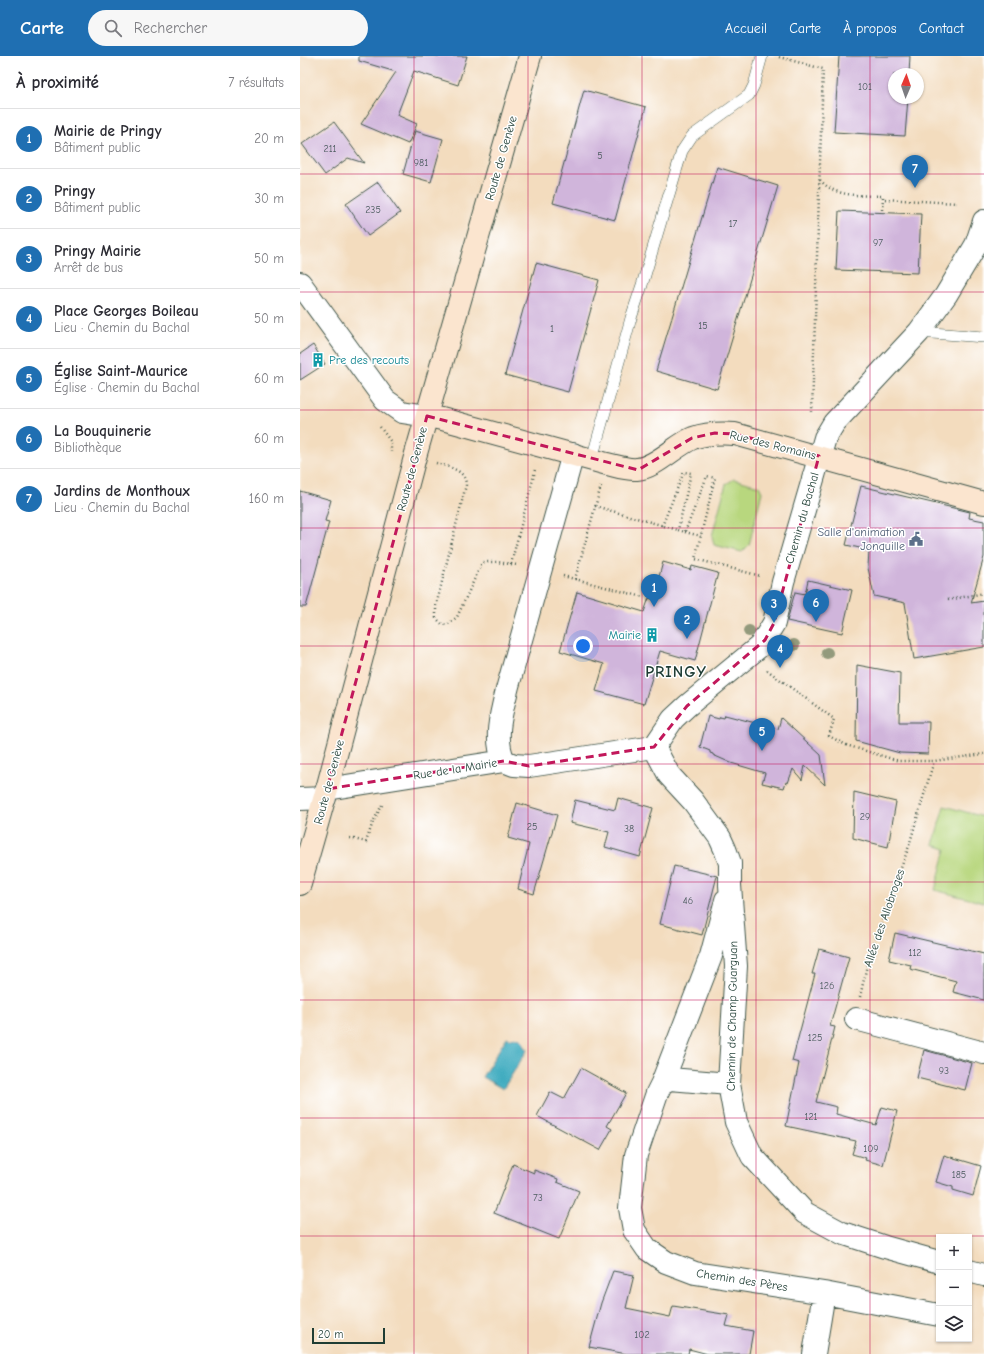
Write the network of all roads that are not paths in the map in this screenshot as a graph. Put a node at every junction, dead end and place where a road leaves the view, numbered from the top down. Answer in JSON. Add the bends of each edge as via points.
{"nodes":[{"id":1,"x":530,"y":56,"type":"edge"},
{"id":2,"x":762,"y":56,"type":"edge"},
{"id":3,"x":984,"y":221,"type":"edge"},
{"id":4,"x":300,"y":283,"type":"edge"},
{"id":5,"x":919,"y":332,"type":"junction"},
{"id":6,"x":984,"y":336,"type":"edge"},
{"id":7,"x":427,"y":416,"type":"junction"},
{"id":8,"x":820,"y":451,"type":"junction"},
{"id":9,"x":591,"y":459,"type":"junction"},
{"id":10,"x":984,"y":503,"type":"edge"},
{"id":11,"x":654,"y":747,"type":"junction"},
{"id":12,"x":504,"y":761,"type":"junction"},
{"id":13,"x":326,"y":793,"type":"junction"},
{"id":14,"x":300,"y":799,"type":"edge"},
{"id":15,"x":300,"y":884,"type":"edge"},
{"id":16,"x":730,"y":885,"type":"junction"},
{"id":17,"x":856,"y":1019,"type":"road end"},
{"id":18,"x":984,"y":1052,"type":"edge"},
{"id":19,"x":662,"y":1083,"type":"junction"},
{"id":20,"x":729,"y":1084,"type":"junction"},
{"id":21,"x":936,"y":1261,"type":"edge"},
{"id":22,"x":972,"y":1272,"type":"edge"},
{"id":23,"x":984,"y":1275,"type":"edge"},
{"id":24,"x":824,"y":1293,"type":"junction"},
{"id":25,"x":936,"y":1315,"type":"edge"},
{"id":26,"x":814,"y":1354,"type":"edge"}],
"edges":[{"from":1,"to":7,"type":"main road","name":"Route de Genève"},
{"from":2,"to":9,"type":"lane","via":[[749,95],[692,136],[682,151]]},
{"from":3,"to":5,"type":"street","name":"Chemin du Bachal","via":[[976,245],[946,295]]},
{"from":4,"to":7,"type":"street","via":[[385,400],[402,412]]},
{"from":5,"to":6,"type":"lane"},
{"from":5,"to":8,"type":"street","name":"Chemin du Bachal","via":[[834,423]]},
{"from":7,"to":9,"type":"main road","name":"Rue des Romains"},
{"from":7,"to":13,"type":"main road","name":"Route de Genève"},
{"from":8,"to":9,"type":"main road","name":"Rue des Romains","via":[[735,434],[715,433],[692,438],[649,466],[638,470]]},
{"from":8,"to":10,"type":"main road","name":"Rue des Romains"},
{"from":8,"to":11,"type":"street","name":"Chemin du Bachal","via":[[774,622],[760,646],[673,719]]},
{"from":9,"to":12,"type":"street","via":[[542,570],[508,686],[499,736],[499,752]]},
{"from":11,"to":12,"type":"street","name":"Rue de la Mairie","via":[[529,766]]},
{"from":11,"to":16,"type":"street","name":"Chemin de Champ Guarguan","via":[[669,775],[693,801],[720,838],[730,863]]},
{"from":12,"to":13,"type":"street","name":"Rue de la Mairie"},
{"from":13,"to":14,"type":"street","name":"Rue de la Mairie"},
{"from":13,"to":15,"type":"main road","name":"Route de Genève"},
{"from":16,"to":19,"type":"street","name":"Chemin des Pères","via":[[711,956]]},
{"from":16,"to":20,"type":"street","name":"Chemin de Champ Guarguan","via":[[736,966]]},
{"from":17,"to":18,"type":"street"},
{"from":19,"to":20,"type":"street","via":[[670,1079]]},
{"from":19,"to":24,"type":"street","name":"Chemin des Pères","via":[[636,1155],[630,1208],[634,1230],[647,1249],[666,1262],[695,1273]]},
{"from":20,"to":21,"type":"street","name":"Chemin de Champ Guarguan","via":[[736,1122],[752,1156],[805,1213],[842,1233]]},
{"from":22,"to":23,"type":"street"},
{"from":24,"to":25,"type":"street","name":"Chemin des Pères"},
{"from":24,"to":26,"type":"street"}]}
